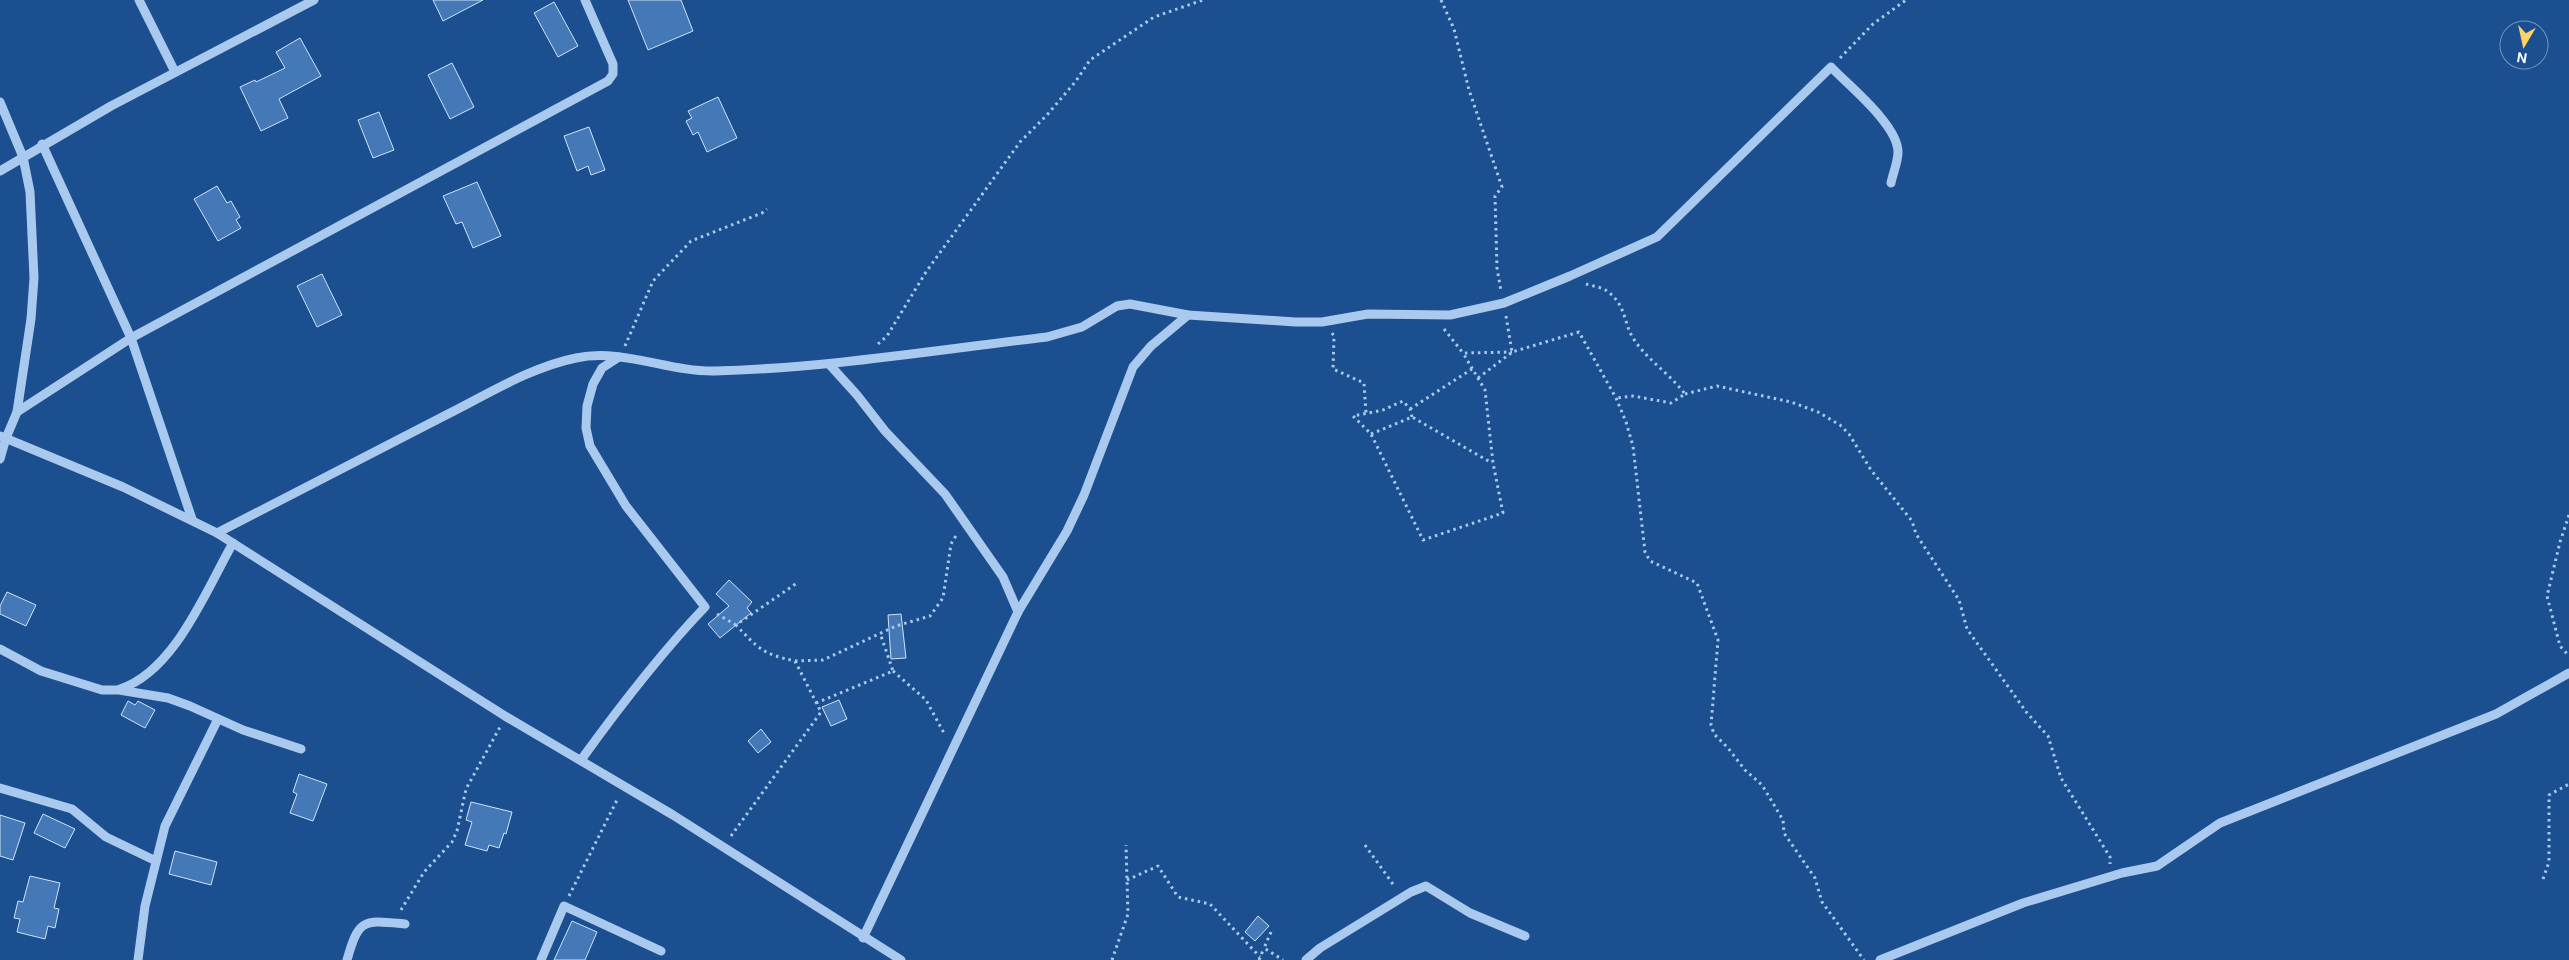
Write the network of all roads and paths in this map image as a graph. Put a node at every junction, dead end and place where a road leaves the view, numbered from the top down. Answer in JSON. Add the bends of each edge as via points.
{"nodes":[{"id":1,"x":139,"y":0,"type":"edge"},
{"id":2,"x":314,"y":0,"type":"edge"},
{"id":3,"x":585,"y":0,"type":"edge"},
{"id":4,"x":1202,"y":0,"type":"edge"},
{"id":5,"x":1441,"y":0,"type":"edge"},
{"id":6,"x":1906,"y":0,"type":"edge"},
{"id":7,"x":1831,"y":67,"type":"junction"},
{"id":8,"x":175,"y":72,"type":"junction"},
{"id":9,"x":0,"y":102,"type":"edge"},
{"id":10,"x":42,"y":144,"type":"junction"},
{"id":11,"x":23,"y":157,"type":"junction"},
{"id":12,"x":0,"y":171,"type":"edge"},
{"id":13,"x":1891,"y":183,"type":"dead end"},
{"id":14,"x":767,"y":209,"type":"dead end"},
{"id":15,"x":1570,"y":276,"type":"junction"},
{"id":16,"x":1504,"y":303,"type":"junction"},
{"id":17,"x":1188,"y":315,"type":"junction"},
{"id":18,"x":1434,"y":316,"type":"junction"},
{"id":19,"x":1322,"y":322,"type":"junction"},
{"id":20,"x":131,"y":338,"type":"junction"},
{"id":21,"x":1512,"y":352,"type":"junction"},
{"id":22,"x":1463,"y":353,"type":"junction"},
{"id":23,"x":619,"y":357,"type":"junction"},
{"id":24,"x":859,"y":361,"type":"junction"},
{"id":25,"x":829,"y":364,"type":"junction"},
{"id":26,"x":1472,"y":369,"type":"junction"},
{"id":27,"x":1478,"y":378,"type":"junction"},
{"id":28,"x":1685,"y":394,"type":"junction"},
{"id":29,"x":1616,"y":398,"type":"junction"},
{"id":30,"x":1410,"y":409,"type":"junction"},
{"id":31,"x":17,"y":412,"type":"junction"},
{"id":32,"x":1366,"y":413,"type":"junction"},
{"id":33,"x":1412,"y":417,"type":"junction"},
{"id":34,"x":1371,"y":434,"type":"junction"},
{"id":35,"x":3,"y":437,"type":"edge"},
{"id":36,"x":0,"y":459,"type":"edge"},
{"id":37,"x":1493,"y":463,"type":"junction"},
{"id":38,"x":2569,"y":515,"type":"edge"},
{"id":39,"x":192,"y":519,"type":"junction"},
{"id":40,"x":964,"y":521,"type":"junction"},
{"id":41,"x":218,"y":533,"type":"junction"},
{"id":42,"x":233,"y":543,"type":"junction"},
{"id":43,"x":797,"y":584,"type":"dead end"},
{"id":44,"x":705,"y":607,"type":"junction"},
{"id":45,"x":1018,"y":612,"type":"junction"},
{"id":46,"x":736,"y":625,"type":"junction"},
{"id":47,"x":880,"y":633,"type":"junction"},
{"id":48,"x":0,"y":648,"type":"edge"},
{"id":49,"x":2569,"y":656,"type":"edge"},
{"id":50,"x":795,"y":661,"type":"junction"},
{"id":51,"x":893,"y":671,"type":"junction"},
{"id":52,"x":2569,"y":673,"type":"edge"},
{"id":53,"x":119,"y":690,"type":"junction"},
{"id":54,"x":816,"y":703,"type":"junction"},
{"id":55,"x":506,"y":716,"type":"junction"},
{"id":56,"x":218,"y":719,"type":"junction"},
{"id":57,"x":955,"y":744,"type":"junction"},
{"id":58,"x":301,"y":749,"type":"dead end"},
{"id":59,"x":582,"y":760,"type":"junction"},
{"id":60,"x":2569,"y":784,"type":"edge"},
{"id":61,"x":624,"y":787,"type":"junction"},
{"id":62,"x":0,"y":788,"type":"edge"},
{"id":63,"x":1126,"y":845,"type":"dead end"},
{"id":64,"x":1365,"y":845,"type":"dead end"},
{"id":65,"x":723,"y":847,"type":"junction"},
{"id":66,"x":156,"y":861,"type":"junction"},
{"id":67,"x":2111,"y":876,"type":"junction"},
{"id":68,"x":2543,"y":879,"type":"dead end"},
{"id":69,"x":1127,"y":880,"type":"junction"},
{"id":70,"x":1403,"y":897,"type":"junction"},
{"id":71,"x":564,"y":906,"type":"junction"},
{"id":72,"x":393,"y":923,"type":"junction"},
{"id":73,"x":405,"y":924,"type":"dead end"},
{"id":74,"x":1272,"y":932,"type":"dead end"},
{"id":75,"x":1525,"y":936,"type":"dead end"},
{"id":76,"x":863,"y":938,"type":"junction"},
{"id":77,"x":1264,"y":948,"type":"junction"},
{"id":78,"x":661,"y":950,"type":"dead end"},
{"id":79,"x":1259,"y":958,"type":"edge"},
{"id":80,"x":138,"y":960,"type":"edge"},
{"id":81,"x":347,"y":960,"type":"edge"},
{"id":82,"x":541,"y":960,"type":"edge"},
{"id":83,"x":901,"y":960,"type":"edge"},
{"id":84,"x":1112,"y":960,"type":"edge"},
{"id":85,"x":1283,"y":960,"type":"edge"},
{"id":86,"x":1306,"y":960,"type":"edge"},
{"id":87,"x":1864,"y":960,"type":"edge"},
{"id":88,"x":1880,"y":960,"type":"edge"}],
"edges":[{"from":1,"to":8,"type":"street"},
{"from":2,"to":8,"type":"street"},
{"from":3,"to":20,"type":"street","via":[[613,64],[613,74],[608,82]]},
{"from":4,"to":24,"type":"path","via":[[1154,17],[1090,60],[1047,115],[1014,150],[926,272],[887,336]]},
{"from":5,"to":16,"type":"path","via":[[1454,29],[1469,90],[1502,186],[1495,196],[1497,268]]},
{"from":6,"to":7,"type":"path","via":[[1874,24]]},
{"from":7,"to":13,"type":"street","via":[[1895,137],[1898,152]]},
{"from":7,"to":15,"type":"street","via":[[1657,236]]},
{"from":8,"to":10,"type":"street"},
{"from":9,"to":11,"type":"street"},
{"from":10,"to":11,"type":"street"},
{"from":10,"to":20,"type":"street"},
{"from":11,"to":12,"type":"street"},
{"from":11,"to":31,"type":"street","via":[[30,192],[34,278]]},
{"from":14,"to":23,"type":"path","via":[[691,241],[653,281]]},
{"from":15,"to":16,"type":"street"},
{"from":15,"to":28,"type":"path","via":[[1607,291],[1625,311],[1632,337]]},
{"from":16,"to":18,"type":"street"},
{"from":16,"to":21,"type":"path"},
{"from":17,"to":19,"type":"street"},
{"from":17,"to":24,"type":"street","via":[[1130,304],[1117,306],[1074,330],[1047,337]]},
{"from":17,"to":45,"type":"street","via":[[1151,346],[1133,367],[1084,495]]},
{"from":18,"to":19,"type":"street","via":[[1368,314]]},
{"from":18,"to":22,"type":"path"},
{"from":19,"to":32,"type":"path","via":[[1334,336],[1332,369],[1364,383]]},
{"from":20,"to":31,"type":"street"},
{"from":20,"to":39,"type":"street"},
{"from":21,"to":22,"type":"path"},
{"from":21,"to":27,"type":"path"},
{"from":21,"to":29,"type":"path","via":[[1579,332]]},
{"from":22,"to":26,"type":"path"},
{"from":23,"to":25,"type":"street","via":[[701,370]]},
{"from":23,"to":41,"type":"street","via":[[585,356],[544,368]]},
{"from":23,"to":44,"type":"street","via":[[602,368],[593,384],[587,406],[586,428],[590,446],[626,506]]},
{"from":24,"to":25,"type":"street"},
{"from":25,"to":40,"type":"street","via":[[885,431],[945,494]]},
{"from":26,"to":27,"type":"path"},
{"from":26,"to":30,"type":"path"},
{"from":27,"to":37,"type":"path","via":[[1485,390]]},
{"from":28,"to":29,"type":"path","via":[[1671,403],[1633,396]]},
{"from":28,"to":67,"type":"path","via":[[1717,386],[1808,406],[1849,434],[1871,470],[1912,520],[1916,534],[1959,600],[1967,629],[2027,713],[2048,736],[2061,778],[2110,857]]},
{"from":29,"to":87,"type":"path","via":[[1633,446],[1645,552],[1650,561],[1697,583],[1718,640],[1711,725],[1714,734],[1762,785],[1783,820],[1784,833],[1815,878],[1822,902]]},
{"from":30,"to":32,"type":"path","via":[[1403,401]]},
{"from":30,"to":33,"type":"path"},
{"from":31,"to":35,"type":"street"},
{"from":32,"to":34,"type":"path","via":[[1352,416]]},
{"from":33,"to":34,"type":"path"},
{"from":33,"to":37,"type":"path"},
{"from":34,"to":37,"type":"path","via":[[1424,540],[1503,513]]},
{"from":35,"to":36,"type":"street"},
{"from":35,"to":39,"type":"street"},
{"from":38,"to":49,"type":"path","via":[[2547,596],[2560,646]]},
{"from":39,"to":41,"type":"street"},
{"from":40,"to":45,"type":"street","via":[[1003,577]]},
{"from":40,"to":47,"type":"path","via":[[952,544],[944,598],[935,610],[930,616]]},
{"from":41,"to":42,"type":"street"},
{"from":42,"to":53,"type":"street","via":[[194,614],[160,663],[133,685]]},
{"from":42,"to":55,"type":"street"},
{"from":43,"to":46,"type":"path"},
{"from":44,"to":46,"type":"path"},
{"from":44,"to":59,"type":"street","via":[[633,688]]},
{"from":45,"to":57,"type":"street"},
{"from":46,"to":50,"type":"path","via":[[756,646],[772,656]]},
{"from":47,"to":50,"type":"path","via":[[823,660]]},
{"from":47,"to":51,"type":"path"},
{"from":48,"to":53,"type":"street","via":[[41,671],[102,690]]},
{"from":50,"to":54,"type":"path"},
{"from":51,"to":54,"type":"path"},
{"from":51,"to":57,"type":"path","via":[[926,700],[942,732]]},
{"from":52,"to":67,"type":"street","via":[[2496,714],[2220,823],[2157,866]]},
{"from":53,"to":56,"type":"street","via":[[168,698]]},
{"from":54,"to":65,"type":"path","via":[[821,712]]},
{"from":55,"to":59,"type":"street"},
{"from":55,"to":72,"type":"path","via":[[466,789],[452,842],[424,872]]},
{"from":56,"to":58,"type":"street"},
{"from":56,"to":66,"type":"street","via":[[165,826]]},
{"from":57,"to":76,"type":"street"},
{"from":59,"to":61,"type":"street"},
{"from":60,"to":68,"type":"path","via":[[2549,795],[2549,862]]},
{"from":61,"to":65,"type":"street"},
{"from":61,"to":71,"type":"path"},
{"from":62,"to":66,"type":"street","via":[[72,809],[106,836]]},
{"from":63,"to":69,"type":"path"},
{"from":64,"to":70,"type":"path"},
{"from":65,"to":76,"type":"street"},
{"from":66,"to":80,"type":"street","via":[[145,906]]},
{"from":67,"to":88,"type":"street","via":[[2023,903]]},
{"from":69,"to":79,"type":"path","via":[[1158,866],[1178,897],[1210,904]]},
{"from":69,"to":84,"type":"path","via":[[1128,914]]},
{"from":70,"to":75,"type":"street","via":[[1426,886],[1470,913]]},
{"from":70,"to":86,"type":"street"},
{"from":71,"to":78,"type":"street"},
{"from":71,"to":82,"type":"street"},
{"from":72,"to":73,"type":"street"},
{"from":72,"to":81,"type":"street","via":[[361,925]]},
{"from":74,"to":77,"type":"path"},
{"from":76,"to":83,"type":"street"},
{"from":77,"to":79,"type":"path"},
{"from":77,"to":85,"type":"path"}]}
